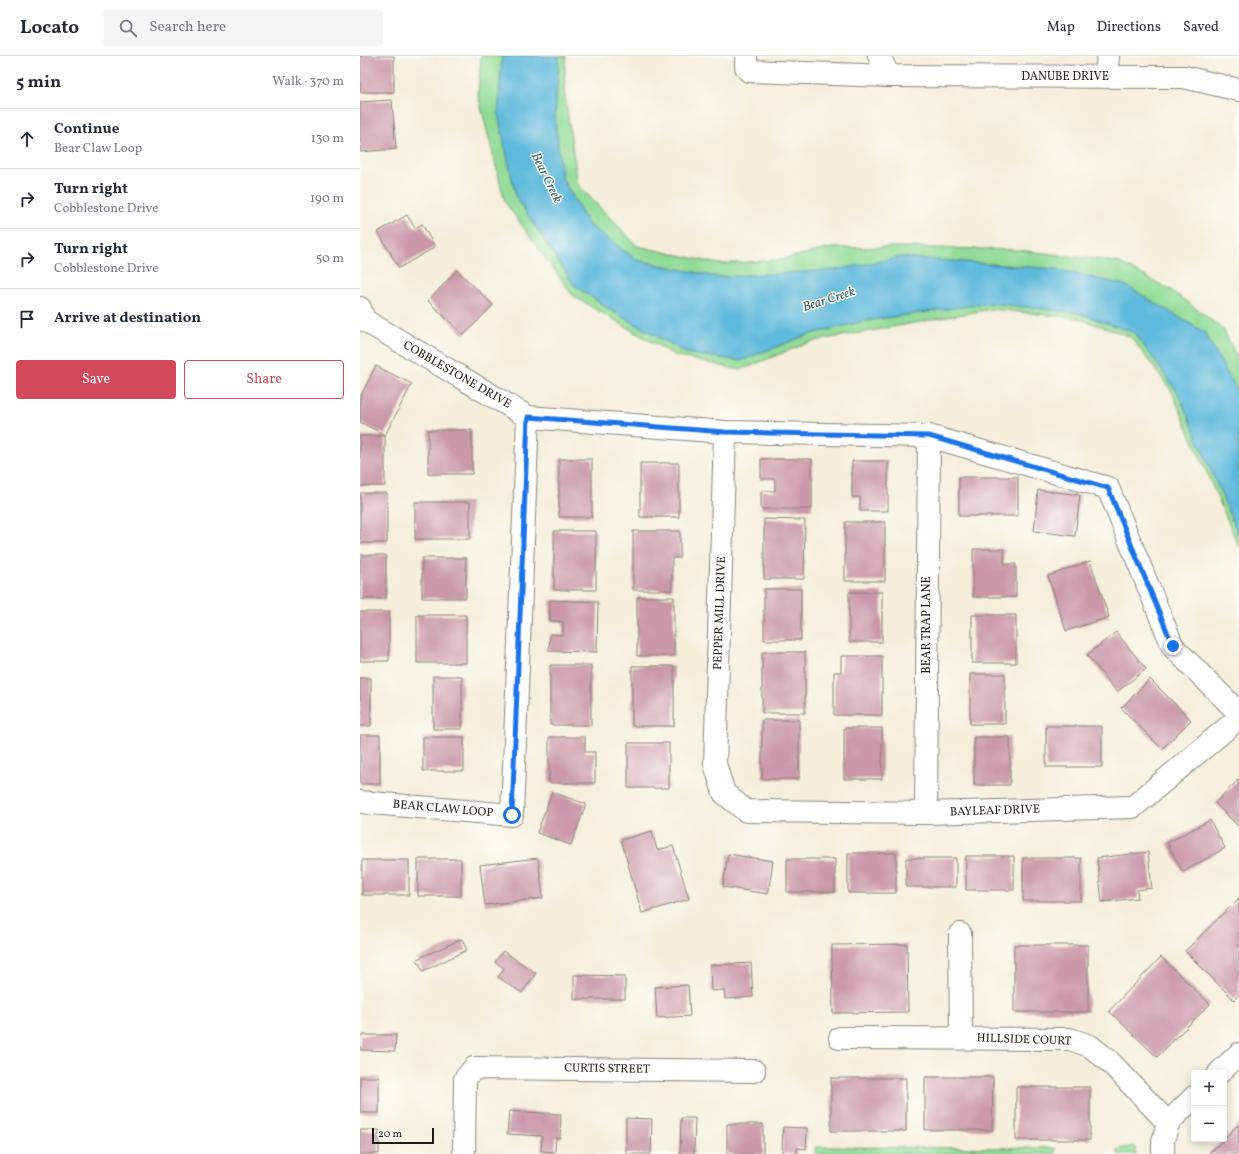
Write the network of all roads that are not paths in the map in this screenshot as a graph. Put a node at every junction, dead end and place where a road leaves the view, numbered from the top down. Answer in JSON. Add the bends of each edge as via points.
{"nodes":[{"id":1,"x":746,"y":56,"type":"edge"},
{"id":2,"x":879,"y":56,"type":"edge"},
{"id":3,"x":1107,"y":66,"type":"edge"},
{"id":4,"x":888,"y":76,"type":"junction"},
{"id":5,"x":1239,"y":90,"type":"edge"},
{"id":6,"x":361,"y":318,"type":"edge"},
{"id":7,"x":528,"y":417,"type":"junction"},
{"id":8,"x":725,"y":432,"type":"junction"},
{"id":9,"x":929,"y":436,"type":"junction"},
{"id":10,"x":1239,"y":713,"type":"edge"},
{"id":11,"x":1239,"y":718,"type":"edge"},
{"id":12,"x":724,"y":793,"type":"joint"},
{"id":13,"x":360,"y":802,"type":"edge"},
{"id":14,"x":926,"y":813,"type":"junction"},
{"id":15,"x":960,"y":934,"type":"dead end"},
{"id":16,"x":840,"y":1038,"type":"dead end"},
{"id":17,"x":960,"y":1038,"type":"junction"},
{"id":18,"x":1239,"y":1054,"type":"edge"},
{"id":19,"x":1222,"y":1070,"type":"edge"},
{"id":20,"x":754,"y":1071,"type":"dead end"},
{"id":21,"x":1191,"y":1100,"type":"edge"},
{"id":22,"x":1168,"y":1123,"type":"junction"},
{"id":23,"x":464,"y":1154,"type":"edge"},
{"id":24,"x":1163,"y":1154,"type":"edge"}],
"edges":[{"from":1,"to":4,"type":"street","name":"DANUBE DRIVE","via":[[746,67],[750,71]]},
{"from":2,"to":4,"type":"street"},
{"from":3,"to":4,"type":"street","name":"DANUBE DRIVE"},
{"from":3,"to":5,"type":"street","name":"DANUBE DRIVE","via":[[1184,77]]},
{"from":6,"to":7,"type":"street","name":"COBBLESTONE DRIVE"},
{"from":7,"to":8,"type":"street","name":"COBBLESTONE DRIVE"},
{"from":7,"to":13,"type":"street","name":"BEAR CLAW LOOP","via":[[512,815]]},
{"from":8,"to":9,"type":"street","name":"COBBLESTONE DRIVE"},
{"from":8,"to":12,"type":"street","name":"PEPPER MILL DRIVE","via":[[716,764]]},
{"from":9,"to":10,"type":"street","name":"COBBLESTONE DRIVE","via":[[1108,488],[1173,646]]},
{"from":9,"to":14,"type":"street","name":"BEAR TRAP LANE"},
{"from":11,"to":14,"type":"street","name":"BAYLEAF DRIVE","via":[[1133,808]]},
{"from":12,"to":14,"type":"street","name":"BAYLEAF DRIVE","via":[[746,811]]},
{"from":15,"to":17,"type":"street"},
{"from":16,"to":17,"type":"street","name":"HILLSIDE COURT"},
{"from":17,"to":22,"type":"street","name":"HILLSIDE COURT","via":[[1070,1039],[1090,1046],[1109,1061]]},
{"from":18,"to":19,"type":"street"},
{"from":20,"to":23,"type":"street","name":"CURTIS STREET","via":[[474,1068],[465,1079]]},
{"from":21,"to":22,"type":"street"},
{"from":22,"to":24,"type":"street","via":[[1163,1141]]}]}
